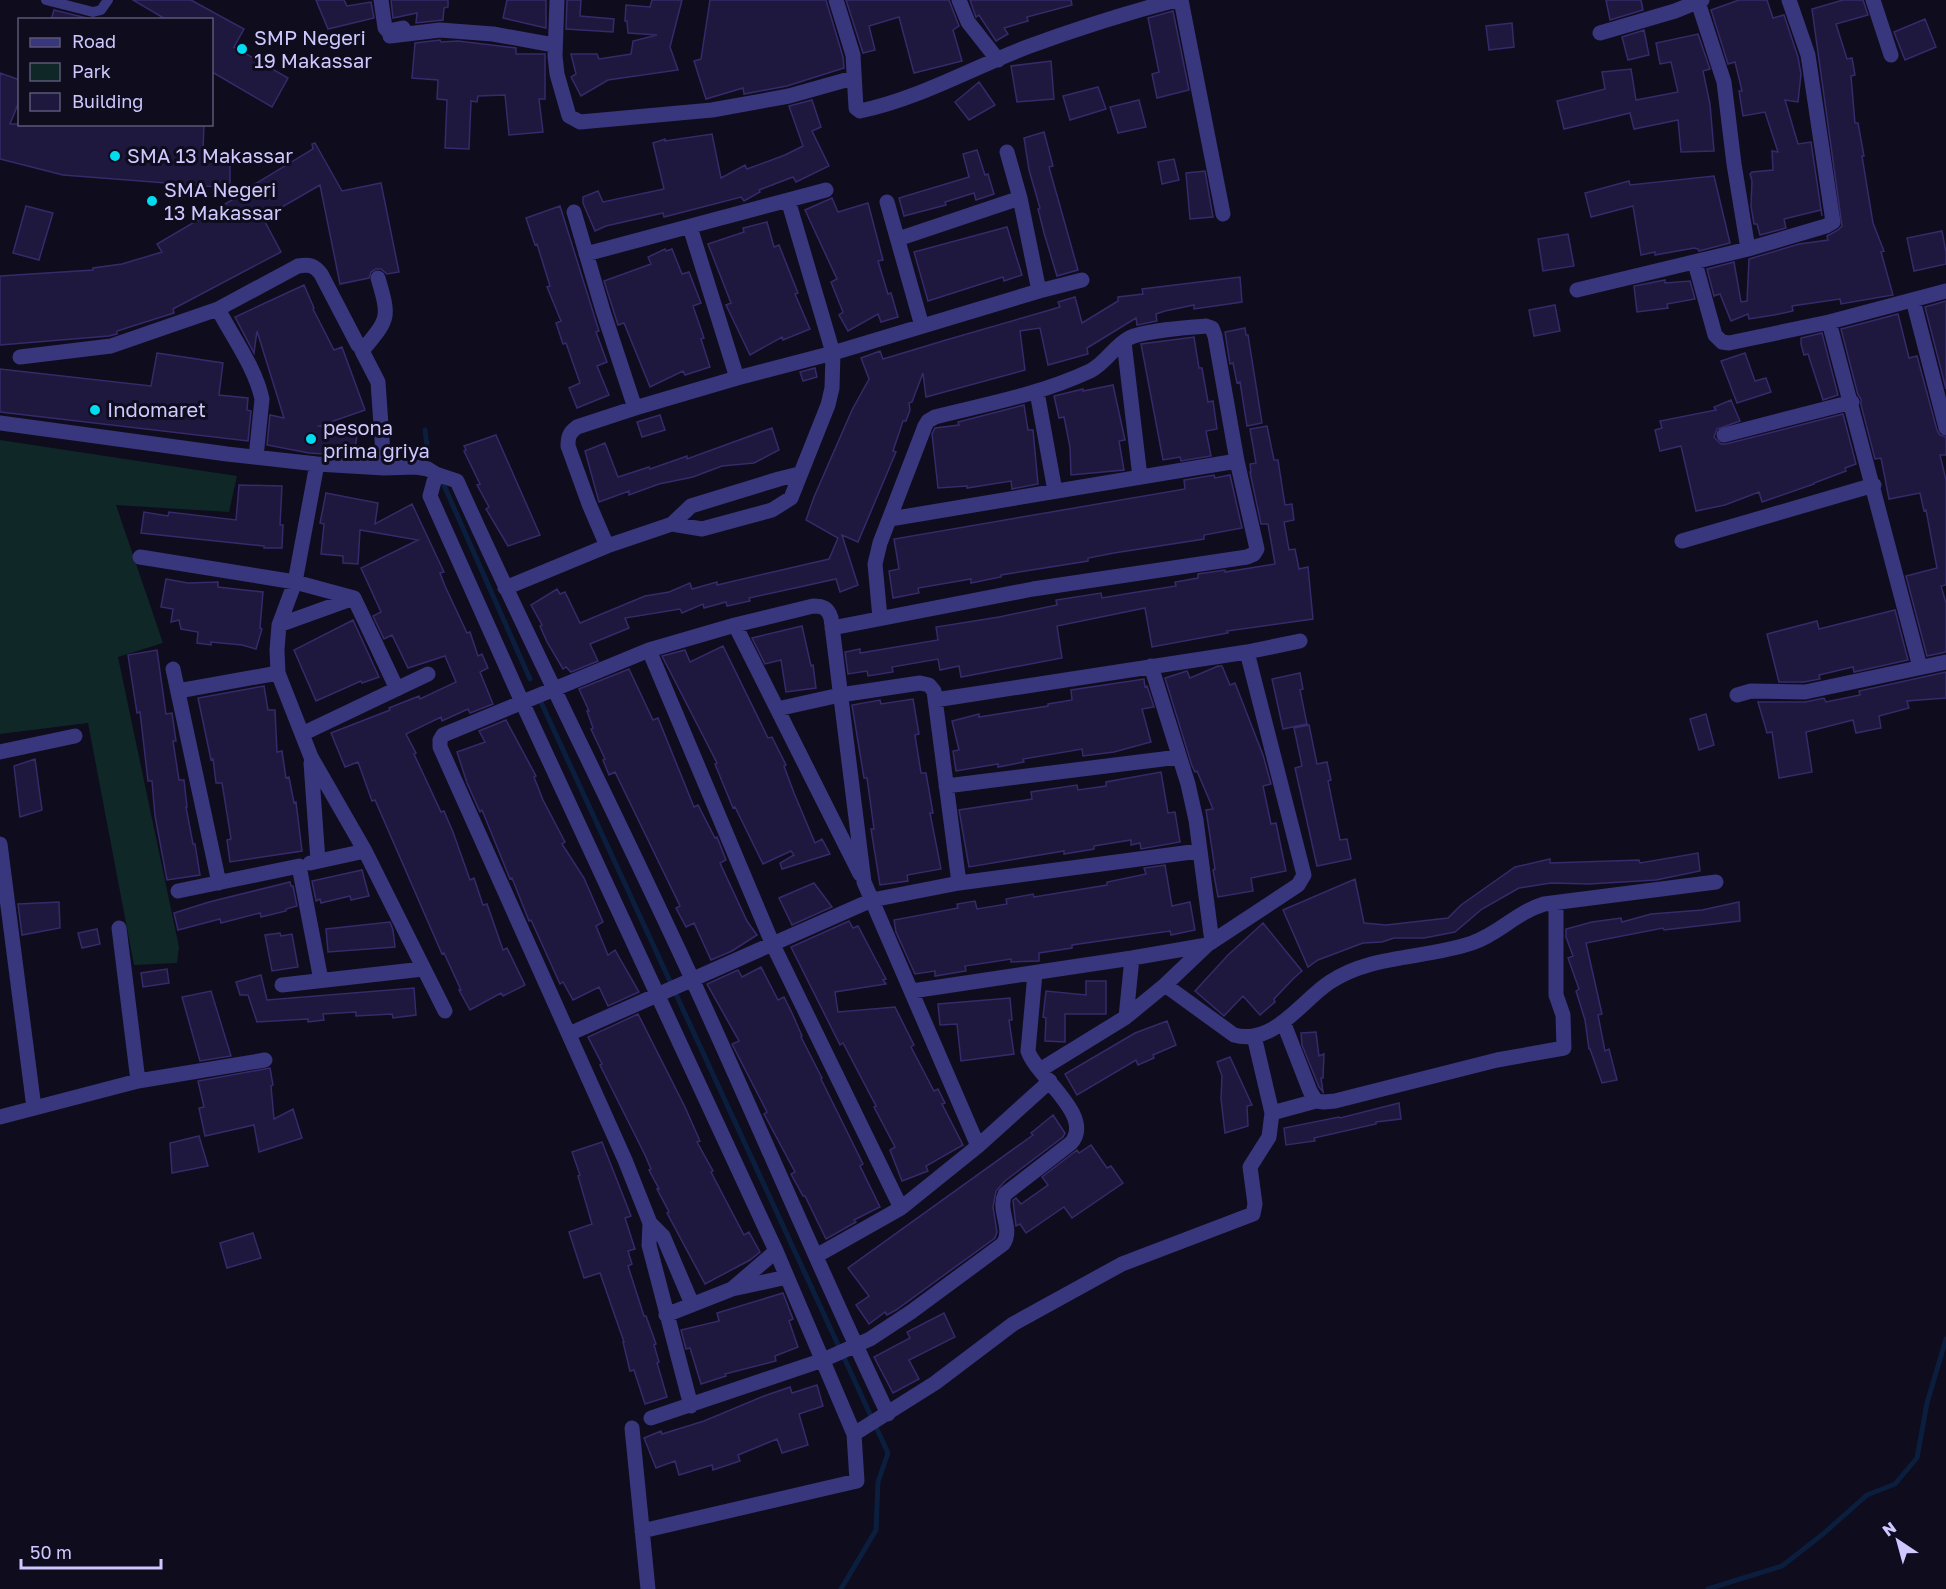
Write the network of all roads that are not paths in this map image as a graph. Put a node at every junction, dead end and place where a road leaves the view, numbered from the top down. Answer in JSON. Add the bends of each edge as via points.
{"nodes":[{"id":1,"x":46,"y":0,"type":"edge"},
{"id":2,"x":108,"y":0,"type":"edge"},
{"id":3,"x":381,"y":0,"type":"edge"},
{"id":4,"x":557,"y":0,"type":"edge"},
{"id":5,"x":836,"y":0,"type":"edge"},
{"id":6,"x":959,"y":0,"type":"edge"},
{"id":7,"x":1178,"y":0,"type":"edge"},
{"id":8,"x":1789,"y":0,"type":"edge"},
{"id":9,"x":1873,"y":0,"type":"edge"},
{"id":10,"x":1700,"y":1,"type":"edge"},
{"id":11,"x":418,"y":25,"type":"dead end"},
{"id":12,"x":1600,"y":33,"type":"dead end"},
{"id":13,"x":390,"y":36,"type":"dead end"},
{"id":14,"x":554,"y":45,"type":"junction"},
{"id":15,"x":1891,"y":55,"type":"dead end"},
{"id":16,"x":998,"y":60,"type":"junction"},
{"id":17,"x":853,"y":78,"type":"junction"},
{"id":18,"x":1007,"y":152,"type":"dead end"},
{"id":19,"x":826,"y":190,"type":"dead end"},
{"id":20,"x":1020,"y":198,"type":"junction"},
{"id":21,"x":788,"y":200,"type":"junction"},
{"id":22,"x":887,"y":202,"type":"dead end"},
{"id":23,"x":574,"y":212,"type":"dead end"},
{"id":24,"x":1223,"y":214,"type":"dead end"},
{"id":25,"x":690,"y":227,"type":"junction"},
{"id":26,"x":898,"y":239,"type":"junction"},
{"id":27,"x":1748,"y":249,"type":"junction"},
{"id":28,"x":586,"y":254,"type":"junction"},
{"id":29,"x":1695,"y":263,"type":"junction"},
{"id":30,"x":378,"y":278,"type":"dead end"},
{"id":31,"x":1082,"y":280,"type":"dead end"},
{"id":32,"x":1577,"y":290,"type":"dead end"},
{"id":33,"x":1039,"y":291,"type":"junction"},
{"id":34,"x":1946,"y":291,"type":"edge"},
{"id":35,"x":1913,"y":300,"type":"junction"},
{"id":36,"x":218,"y":309,"type":"junction"},
{"id":37,"x":1829,"y":322,"type":"junction"},
{"id":38,"x":922,"y":326,"type":"junction"},
{"id":39,"x":1124,"y":342,"type":"junction"},
{"id":40,"x":358,"y":345,"type":"dead end"},
{"id":41,"x":833,"y":353,"type":"junction"},
{"id":42,"x":20,"y":357,"type":"dead end"},
{"id":43,"x":737,"y":378,"type":"junction"},
{"id":44,"x":1037,"y":392,"type":"junction"},
{"id":45,"x":1852,"y":402,"type":"junction"},
{"id":46,"x":635,"y":408,"type":"junction"},
{"id":47,"x":0,"y":423,"type":"edge"},
{"id":48,"x":1946,"y":428,"type":"edge"},
{"id":49,"x":1724,"y":435,"type":"dead end"},
{"id":50,"x":256,"y":458,"type":"junction"},
{"id":51,"x":1237,"y":461,"type":"junction"},
{"id":52,"x":316,"y":464,"type":"junction"},
{"id":53,"x":384,"y":468,"type":"junction"},
{"id":54,"x":436,"y":474,"type":"junction"},
{"id":55,"x":799,"y":474,"type":"junction"},
{"id":56,"x":1140,"y":477,"type":"junction"},
{"id":57,"x":1874,"y":485,"type":"junction"},
{"id":58,"x":1055,"y":491,"type":"junction"},
{"id":59,"x":890,"y":519,"type":"junction"},
{"id":60,"x":672,"y":524,"type":"junction"},
{"id":61,"x":1682,"y":541,"type":"dead end"},
{"id":62,"x":607,"y":546,"type":"junction"},
{"id":63,"x":140,"y":557,"type":"dead end"},
{"id":64,"x":295,"y":582,"type":"junction"},
{"id":65,"x":505,"y":588,"type":"junction"},
{"id":66,"x":354,"y":598,"type":"junction"},
{"id":67,"x":880,"y":618,"type":"junction"},
{"id":68,"x":279,"y":625,"type":"junction"},
{"id":69,"x":735,"y":625,"type":"junction"},
{"id":70,"x":832,"y":628,"type":"junction"},
{"id":71,"x":1300,"y":641,"type":"dead end"},
{"id":72,"x":649,"y":650,"type":"junction"},
{"id":73,"x":1247,"y":652,"type":"junction"},
{"id":74,"x":1946,"y":662,"type":"edge"},
{"id":75,"x":1151,"y":666,"type":"junction"},
{"id":76,"x":1920,"y":667,"type":"junction"},
{"id":77,"x":173,"y":669,"type":"dead end"},
{"id":78,"x":278,"y":673,"type":"junction"},
{"id":79,"x":428,"y":675,"type":"dead end"},
{"id":80,"x":397,"y":689,"type":"junction"},
{"id":81,"x":555,"y":689,"type":"junction"},
{"id":82,"x":178,"y":691,"type":"junction"},
{"id":83,"x":840,"y":695,"type":"junction"},
{"id":84,"x":1737,"y":695,"type":"dead end"},
{"id":85,"x":935,"y":700,"type":"junction"},
{"id":86,"x":522,"y":702,"type":"junction"},
{"id":87,"x":777,"y":708,"type":"junction"},
{"id":88,"x":302,"y":734,"type":"junction"},
{"id":89,"x":75,"y":736,"type":"dead end"},
{"id":90,"x":0,"y":752,"type":"edge"},
{"id":91,"x":1179,"y":756,"type":"junction"},
{"id":92,"x":311,"y":757,"type":"junction"},
{"id":93,"x":946,"y":786,"type":"junction"},
{"id":94,"x":0,"y":844,"type":"edge"},
{"id":95,"x":365,"y":851,"type":"junction"},
{"id":96,"x":1199,"y":851,"type":"junction"},
{"id":97,"x":318,"y":861,"type":"junction"},
{"id":98,"x":298,"y":866,"type":"junction"},
{"id":99,"x":864,"y":882,"type":"junction"},
{"id":100,"x":1716,"y":882,"type":"dead end"},
{"id":101,"x":219,"y":883,"type":"junction"},
{"id":102,"x":959,"y":884,"type":"junction"},
{"id":103,"x":178,"y":891,"type":"dead end"},
{"id":104,"x":872,"y":900,"type":"junction"},
{"id":105,"x":1556,"y":903,"type":"junction"},
{"id":106,"x":119,"y":928,"type":"dead end"},
{"id":107,"x":1209,"y":943,"type":"junction"},
{"id":108,"x":773,"y":945,"type":"junction"},
{"id":109,"x":1132,"y":958,"type":"junction"},
{"id":110,"x":423,"y":969,"type":"junction"},
{"id":111,"x":1035,"y":973,"type":"junction"},
{"id":112,"x":321,"y":980,"type":"junction"},
{"id":113,"x":692,"y":980,"type":"junction"},
{"id":114,"x":282,"y":985,"type":"dead end"},
{"id":115,"x":1165,"y":985,"type":"junction"},
{"id":116,"x":912,"y":991,"type":"junction"},
{"id":117,"x":659,"y":995,"type":"junction"},
{"id":118,"x":445,"y":1011,"type":"dead end"},
{"id":119,"x":1126,"y":1017,"type":"junction"},
{"id":120,"x":1284,"y":1024,"type":"junction"},
{"id":121,"x":569,"y":1034,"type":"junction"},
{"id":122,"x":1254,"y":1036,"type":"junction"},
{"id":123,"x":265,"y":1060,"type":"dead end"},
{"id":124,"x":1045,"y":1076,"type":"junction"},
{"id":125,"x":138,"y":1081,"type":"junction"},
{"id":126,"x":1316,"y":1101,"type":"junction"},
{"id":127,"x":34,"y":1108,"type":"junction"},
{"id":128,"x":1272,"y":1113,"type":"junction"},
{"id":129,"x":0,"y":1117,"type":"edge"},
{"id":130,"x":978,"y":1146,"type":"junction"},
{"id":131,"x":902,"y":1208,"type":"junction"},
{"id":132,"x":650,"y":1223,"type":"junction"},
{"id":133,"x":776,"y":1251,"type":"junction"},
{"id":134,"x":816,"y":1256,"type":"junction"},
{"id":135,"x":787,"y":1276,"type":"junction"},
{"id":136,"x":732,"y":1288,"type":"junction"},
{"id":137,"x":692,"y":1304,"type":"junction"},
{"id":138,"x":666,"y":1315,"type":"junction"},
{"id":139,"x":856,"y":1346,"type":"junction"},
{"id":140,"x":823,"y":1360,"type":"junction"},
{"id":141,"x":691,"y":1406,"type":"junction"},
{"id":142,"x":888,"y":1414,"type":"junction"},
{"id":143,"x":651,"y":1418,"type":"dead end"},
{"id":144,"x":632,"y":1428,"type":"dead end"},
{"id":145,"x":855,"y":1434,"type":"junction"},
{"id":146,"x":642,"y":1531,"type":"junction"},
{"id":147,"x":648,"y":1589,"type":"edge"}],
"edges":[{"from":1,"to":2,"type":"lane","via":[[93,12],[101,10]]},
{"from":3,"to":11,"type":"street","via":[[387,30]]},
{"from":4,"to":14,"type":"street"},
{"from":5,"to":17,"type":"street","via":[[853,55]]},
{"from":6,"to":16,"type":"street","via":[[968,22]]},
{"from":7,"to":16,"type":"street","via":[[1133,11]]},
{"from":7,"to":24,"type":"street"},
{"from":8,"to":27,"type":"street","via":[[1808,55],[1833,222]]},
{"from":9,"to":15,"type":"street"},
{"from":10,"to":12,"type":"street"},
{"from":10,"to":27,"type":"street","via":[[1724,82]]},
{"from":13,"to":14,"type":"street","via":[[440,30]]},
{"from":14,"to":17,"type":"street","via":[[566,107],[569,116],[579,122],[712,110],[789,96]]},
{"from":16,"to":17,"type":"street","via":[[862,111],[856,108]]},
{"from":18,"to":20,"type":"street"},
{"from":19,"to":21,"type":"street"},
{"from":20,"to":26,"type":"street"},
{"from":20,"to":33,"type":"street"},
{"from":21,"to":25,"type":"street"},
{"from":21,"to":41,"type":"street"},
{"from":22,"to":26,"type":"street"},
{"from":23,"to":28,"type":"street"},
{"from":25,"to":28,"type":"street"},
{"from":25,"to":43,"type":"street"},
{"from":26,"to":38,"type":"street"},
{"from":27,"to":29,"type":"street"},
{"from":28,"to":46,"type":"street"},
{"from":29,"to":32,"type":"street"},
{"from":29,"to":37,"type":"street","via":[[1713,330],[1722,342]]},
{"from":30,"to":53,"type":"street","via":[[386,307],[383,325],[362,351],[378,382]]},
{"from":31,"to":33,"type":"street"},
{"from":33,"to":38,"type":"street"},
{"from":34,"to":35,"type":"street"},
{"from":35,"to":37,"type":"street"},
{"from":35,"to":48,"type":"street"},
{"from":36,"to":40,"type":"street","via":[[298,266],[310,264],[321,274]]},
{"from":36,"to":42,"type":"street","via":[[111,346]]},
{"from":36,"to":50,"type":"street","via":[[260,391]]},
{"from":37,"to":45,"type":"street"},
{"from":38,"to":41,"type":"street"},
{"from":39,"to":44,"type":"street","via":[[1092,370]]},
{"from":39,"to":51,"type":"street","via":[[1138,335],[1212,328]]},
{"from":39,"to":56,"type":"street"},
{"from":41,"to":43,"type":"street"},
{"from":41,"to":55,"type":"street","via":[[828,405]]},
{"from":43,"to":46,"type":"street"},
{"from":44,"to":58,"type":"street"},
{"from":44,"to":59,"type":"street","via":[[928,421]]},
{"from":45,"to":49,"type":"street"},
{"from":45,"to":57,"type":"street"},
{"from":46,"to":62,"type":"street","via":[[577,427],[568,438],[574,465]]},
{"from":47,"to":50,"type":"street"},
{"from":50,"to":52,"type":"street"},
{"from":51,"to":56,"type":"street"},
{"from":51,"to":67,"type":"street","via":[[1257,549],[1251,556],[1033,589]]},
{"from":52,"to":53,"type":"street"},
{"from":52,"to":64,"type":"street"},
{"from":53,"to":54,"type":"street","via":[[416,467]]},
{"from":54,"to":65,"type":"street","via":[[457,481]]},
{"from":54,"to":86,"type":"street","via":[[430,496]]},
{"from":55,"to":60,"type":"street","via":[[692,506]]},
{"from":55,"to":60,"type":"street","via":[[791,498],[772,510],[702,529]]},
{"from":56,"to":58,"type":"street"},
{"from":57,"to":61,"type":"street"},
{"from":57,"to":76,"type":"street"},
{"from":58,"to":59,"type":"street"},
{"from":59,"to":67,"type":"street","via":[[876,564]]},
{"from":60,"to":62,"type":"street"},
{"from":62,"to":65,"type":"street"},
{"from":63,"to":64,"type":"street"},
{"from":64,"to":66,"type":"street"},
{"from":64,"to":68,"type":"street"},
{"from":65,"to":81,"type":"street"},
{"from":66,"to":68,"type":"street"},
{"from":66,"to":80,"type":"street"},
{"from":67,"to":70,"type":"street"},
{"from":68,"to":78,"type":"street"},
{"from":69,"to":70,"type":"street","via":[[820,606],[829,611]]},
{"from":69,"to":72,"type":"street"},
{"from":69,"to":87,"type":"street"},
{"from":70,"to":83,"type":"street"},
{"from":71,"to":73,"type":"street"},
{"from":72,"to":81,"type":"street"},
{"from":72,"to":108,"type":"street"},
{"from":73,"to":75,"type":"street"},
{"from":73,"to":107,"type":"street","via":[[1304,875],[1292,891]]},
{"from":74,"to":76,"type":"street"},
{"from":75,"to":85,"type":"street"},
{"from":75,"to":91,"type":"street"},
{"from":76,"to":84,"type":"street","via":[[1805,692],[1751,691]]},
{"from":77,"to":82,"type":"street"},
{"from":78,"to":82,"type":"street"},
{"from":78,"to":88,"type":"street"},
{"from":79,"to":80,"type":"street"},
{"from":80,"to":88,"type":"street"},
{"from":81,"to":86,"type":"street"},
{"from":81,"to":113,"type":"street"},
{"from":82,"to":101,"type":"street"},
{"from":83,"to":85,"type":"street","via":[[926,683],[933,688]]},
{"from":83,"to":87,"type":"street"},
{"from":83,"to":99,"type":"street"},
{"from":85,"to":93,"type":"street"},
{"from":86,"to":117,"type":"street"},
{"from":86,"to":121,"type":"street","via":[[443,735],[440,747]]},
{"from":87,"to":99,"type":"street"},
{"from":88,"to":92,"type":"street"},
{"from":89,"to":90,"type":"street"},
{"from":91,"to":93,"type":"street"},
{"from":91,"to":96,"type":"street","via":[[1196,820]]},
{"from":92,"to":95,"type":"street"},
{"from":92,"to":97,"type":"street"},
{"from":93,"to":102,"type":"street"},
{"from":94,"to":127,"type":"street"},
{"from":95,"to":97,"type":"street"},
{"from":95,"to":110,"type":"street"},
{"from":96,"to":102,"type":"street"},
{"from":96,"to":107,"type":"street"},
{"from":97,"to":98,"type":"street"},
{"from":98,"to":101,"type":"street"},
{"from":98,"to":112,"type":"street"},
{"from":99,"to":104,"type":"street"},
{"from":100,"to":105,"type":"street"},
{"from":101,"to":103,"type":"street"},
{"from":102,"to":104,"type":"street"},
{"from":104,"to":108,"type":"street"},
{"from":104,"to":116,"type":"street"},
{"from":105,"to":120,"type":"street","via":[[1531,908],[1471,944],[1383,960],[1342,975],[1317,992]]},
{"from":105,"to":126,"type":"street","via":[[1556,995],[1563,1015],[1564,1048],[1497,1060],[1335,1101]]},
{"from":106,"to":125,"type":"street"},
{"from":107,"to":109,"type":"street"},
{"from":107,"to":115,"type":"street"},
{"from":108,"to":113,"type":"street"},
{"from":108,"to":131,"type":"street"},
{"from":109,"to":111,"type":"street"},
{"from":109,"to":119,"type":"street"},
{"from":110,"to":112,"type":"street"},
{"from":110,"to":118,"type":"street"},
{"from":111,"to":116,"type":"street"},
{"from":111,"to":124,"type":"street","via":[[1028,1044],[1030,1058]]},
{"from":112,"to":114,"type":"street"},
{"from":113,"to":117,"type":"street"},
{"from":113,"to":134,"type":"street"},
{"from":115,"to":119,"type":"street"},
{"from":115,"to":122,"type":"street","via":[[1234,1035]]},
{"from":116,"to":130,"type":"street"},
{"from":117,"to":121,"type":"street"},
{"from":117,"to":133,"type":"street"},
{"from":119,"to":124,"type":"street"},
{"from":120,"to":122,"type":"street"},
{"from":120,"to":126,"type":"street"},
{"from":121,"to":132,"type":"street"},
{"from":122,"to":128,"type":"street"},
{"from":123,"to":125,"type":"street"},
{"from":124,"to":130,"type":"street"},
{"from":124,"to":139,"type":"street","via":[[1072,1114],[1077,1135],[1005,1194],[1002,1203],[1006,1240],[910,1312]]},
{"from":125,"to":127,"type":"street"},
{"from":126,"to":128,"type":"street"},
{"from":127,"to":129,"type":"street"},
{"from":128,"to":142,"type":"street","via":[[1269,1137],[1250,1167],[1253,1214],[1122,1264],[1013,1324]]},
{"from":130,"to":131,"type":"street"},
{"from":131,"to":134,"type":"street"},
{"from":132,"to":137,"type":"street","via":[[663,1236]]},
{"from":132,"to":138,"type":"street","via":[[649,1245]]},
{"from":133,"to":135,"type":"street"},
{"from":133,"to":136,"type":"street"},
{"from":134,"to":139,"type":"street"},
{"from":135,"to":136,"type":"street"},
{"from":135,"to":140,"type":"street"},
{"from":136,"to":137,"type":"street"},
{"from":137,"to":138,"type":"street"},
{"from":138,"to":141,"type":"street"},
{"from":139,"to":140,"type":"street"},
{"from":139,"to":142,"type":"street"},
{"from":140,"to":141,"type":"street"},
{"from":140,"to":145,"type":"street"},
{"from":141,"to":143,"type":"street"},
{"from":142,"to":145,"type":"street"},
{"from":144,"to":146,"type":"street"},
{"from":145,"to":146,"type":"street","via":[[857,1481]]},
{"from":146,"to":147,"type":"street"}]}
